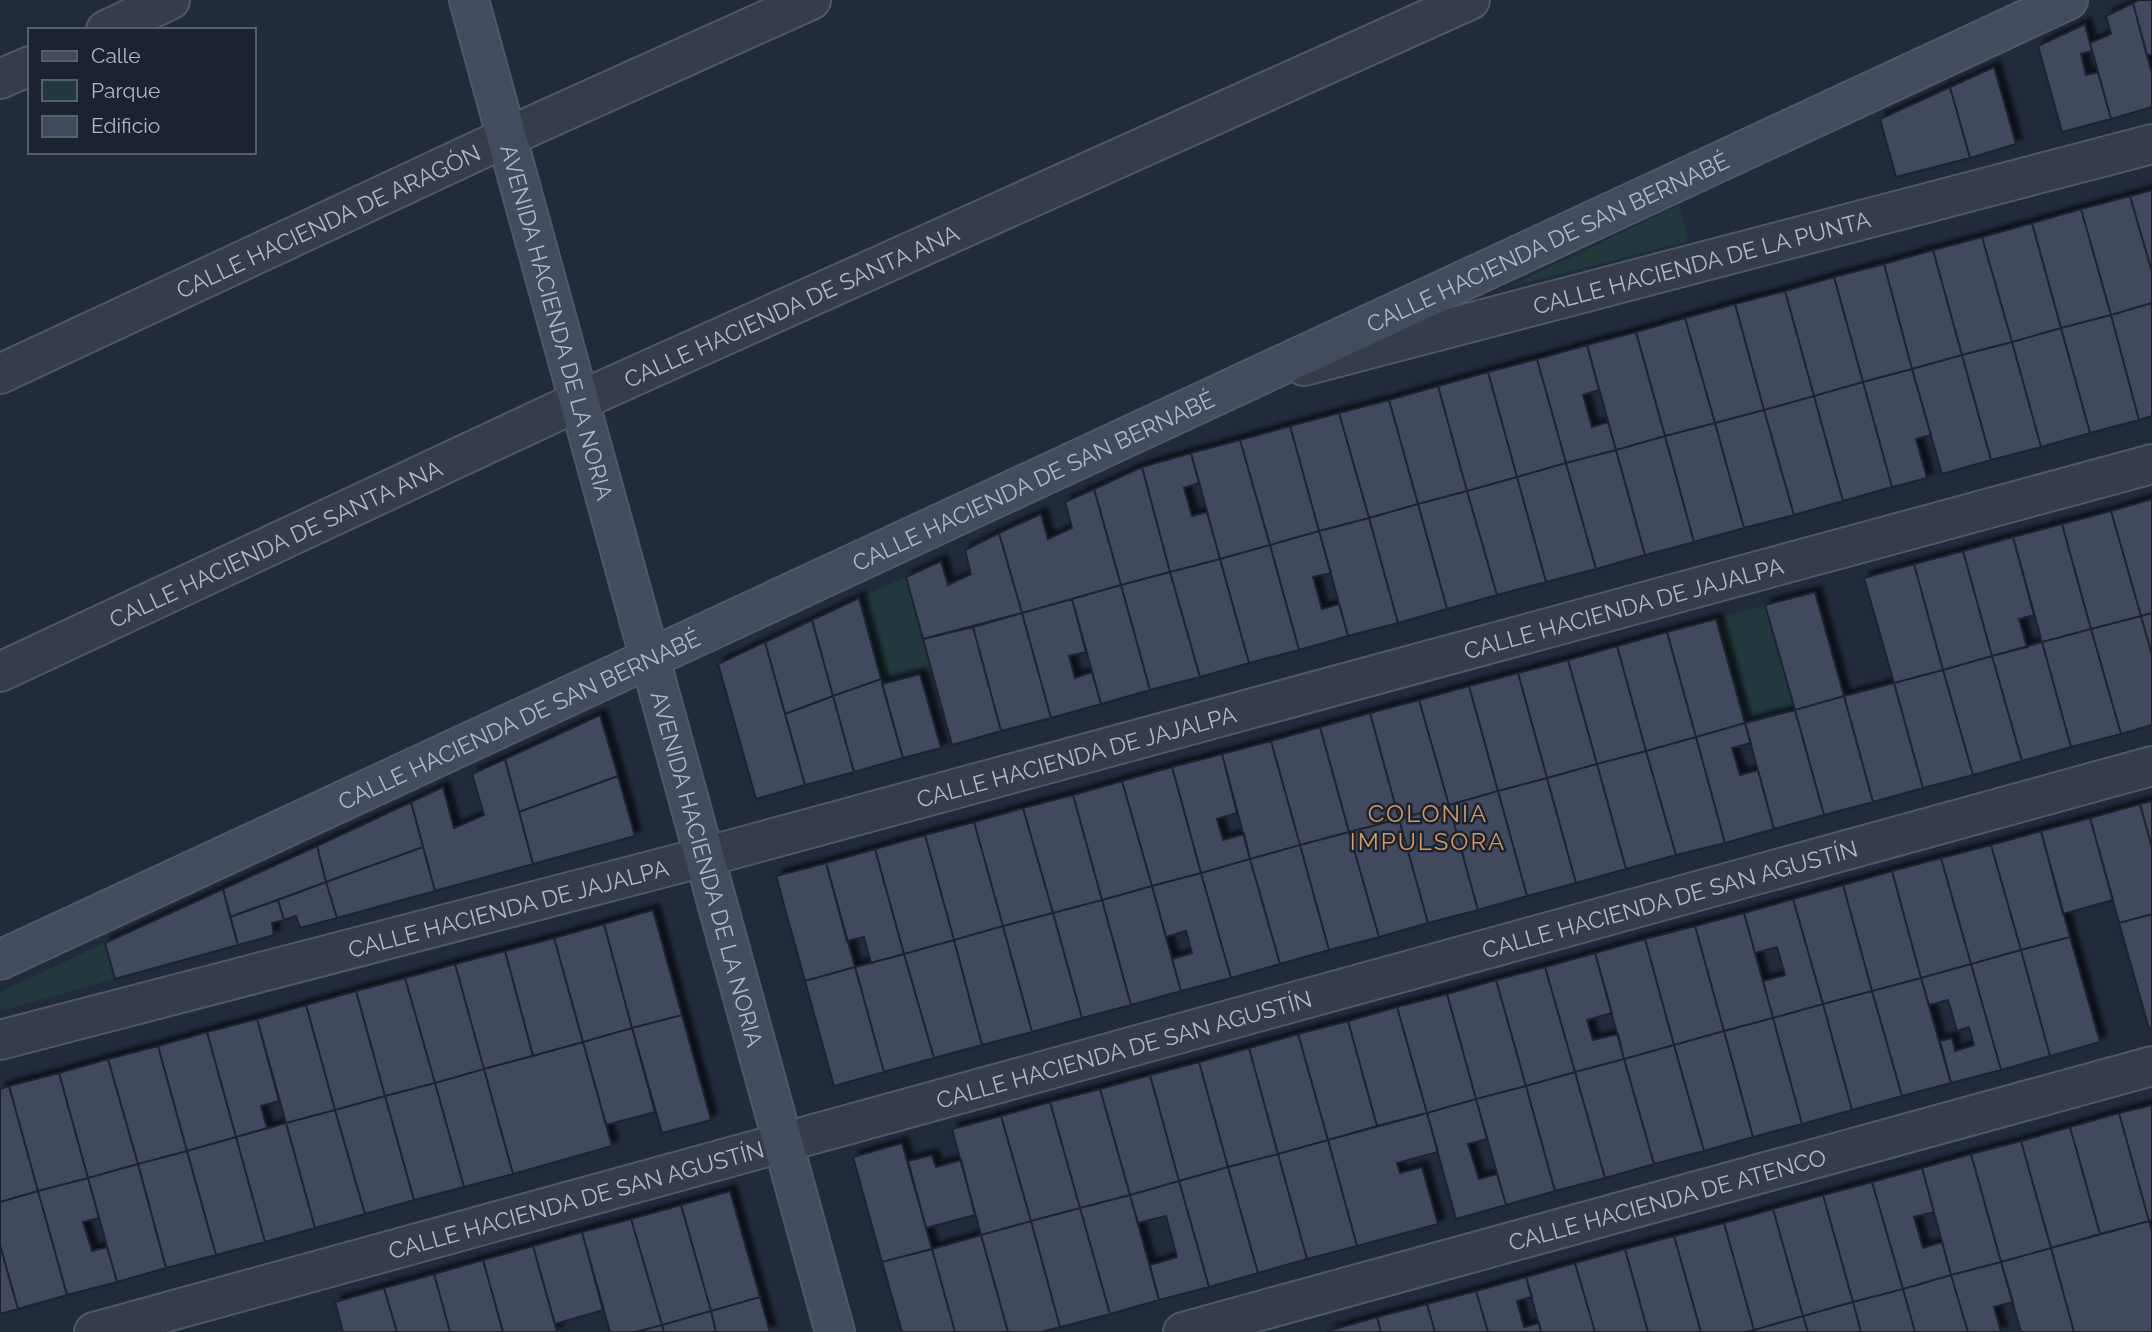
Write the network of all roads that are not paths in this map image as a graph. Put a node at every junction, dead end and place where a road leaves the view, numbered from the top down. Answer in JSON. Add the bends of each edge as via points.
{"nodes":[{"id":1,"x":170,"y":0,"type":"edge"},
{"id":2,"x":469,"y":0,"type":"edge"},
{"id":3,"x":811,"y":0,"type":"edge"},
{"id":4,"x":1470,"y":0,"type":"edge"},
{"id":5,"x":2068,"y":0,"type":"edge"},
{"id":6,"x":110,"y":28,"type":"edge"},
{"id":7,"x":28,"y":66,"type":"edge"},
{"id":8,"x":0,"y":79,"type":"edge"},
{"id":9,"x":507,"y":137,"type":"junction"},
{"id":10,"x":2152,"y":144,"type":"edge"},
{"id":11,"x":0,"y":374,"type":"edge"},
{"id":12,"x":1250,"y":380,"type":"junction"},
{"id":13,"x":579,"y":401,"type":"junction"},
{"id":14,"x":2152,"y":464,"type":"edge"},
{"id":15,"x":650,"y":658,"type":"junction"},
{"id":16,"x":0,"y":671,"type":"edge"},
{"id":17,"x":2152,"y":766,"type":"edge"},
{"id":18,"x":704,"y":857,"type":"junction"},
{"id":19,"x":0,"y":960,"type":"edge"},
{"id":20,"x":0,"y":1040,"type":"edge"},
{"id":21,"x":2152,"y":1066,"type":"edge"},
{"id":22,"x":783,"y":1143,"type":"junction"},
{"id":23,"x":94,"y":1332,"type":"edge"},
{"id":24,"x":835,"y":1332,"type":"edge"},
{"id":25,"x":1183,"y":1332,"type":"edge"}],
"edges":[{"from":1,"to":6,"type":"street"},
{"from":2,"to":9,"type":"street","name":"AVENIDA HACIENDA DE LA NORIA"},
{"from":3,"to":9,"type":"street","name":"CALLE HACIENDA DE ARAGÓN"},
{"from":4,"to":13,"type":"street","name":"CALLE HACIENDA DE SANTA ANA"},
{"from":5,"to":12,"type":"street","name":"CALLE HACIENDA DE SAN BERNABÉ"},
{"from":7,"to":8,"type":"street"},
{"from":9,"to":11,"type":"street","name":"CALLE HACIENDA DE ARAGÓN"},
{"from":9,"to":13,"type":"street","name":"AVENIDA HACIENDA DE LA NORIA"},
{"from":10,"to":12,"type":"street","name":"CALLE HACIENDA DE LA PUNTA"},
{"from":12,"to":15,"type":"street","name":"CALLE HACIENDA DE SAN BERNABÉ"},
{"from":13,"to":15,"type":"street","name":"AVENIDA HACIENDA DE LA NORIA"},
{"from":13,"to":16,"type":"street","name":"CALLE HACIENDA DE SANTA ANA"},
{"from":14,"to":18,"type":"street","name":"CALLE HACIENDA DE JAJALPA"},
{"from":15,"to":18,"type":"street","name":"AVENIDA HACIENDA DE LA NORIA"},
{"from":15,"to":19,"type":"street","name":"CALLE HACIENDA DE SAN BERNABÉ"},
{"from":17,"to":22,"type":"street","name":"CALLE HACIENDA DE SAN AGUSTÍN"},
{"from":18,"to":20,"type":"street","name":"CALLE HACIENDA DE JAJALPA"},
{"from":18,"to":22,"type":"street","name":"AVENIDA HACIENDA DE LA NORIA"},
{"from":21,"to":25,"type":"street","name":"CALLE HACIENDA DE ATENCO"},
{"from":22,"to":23,"type":"street","name":"CALLE HACIENDA DE SAN AGUSTÍN"},
{"from":22,"to":24,"type":"street","name":"AVENIDA HACIENDA DE LA NORIA"}]}
